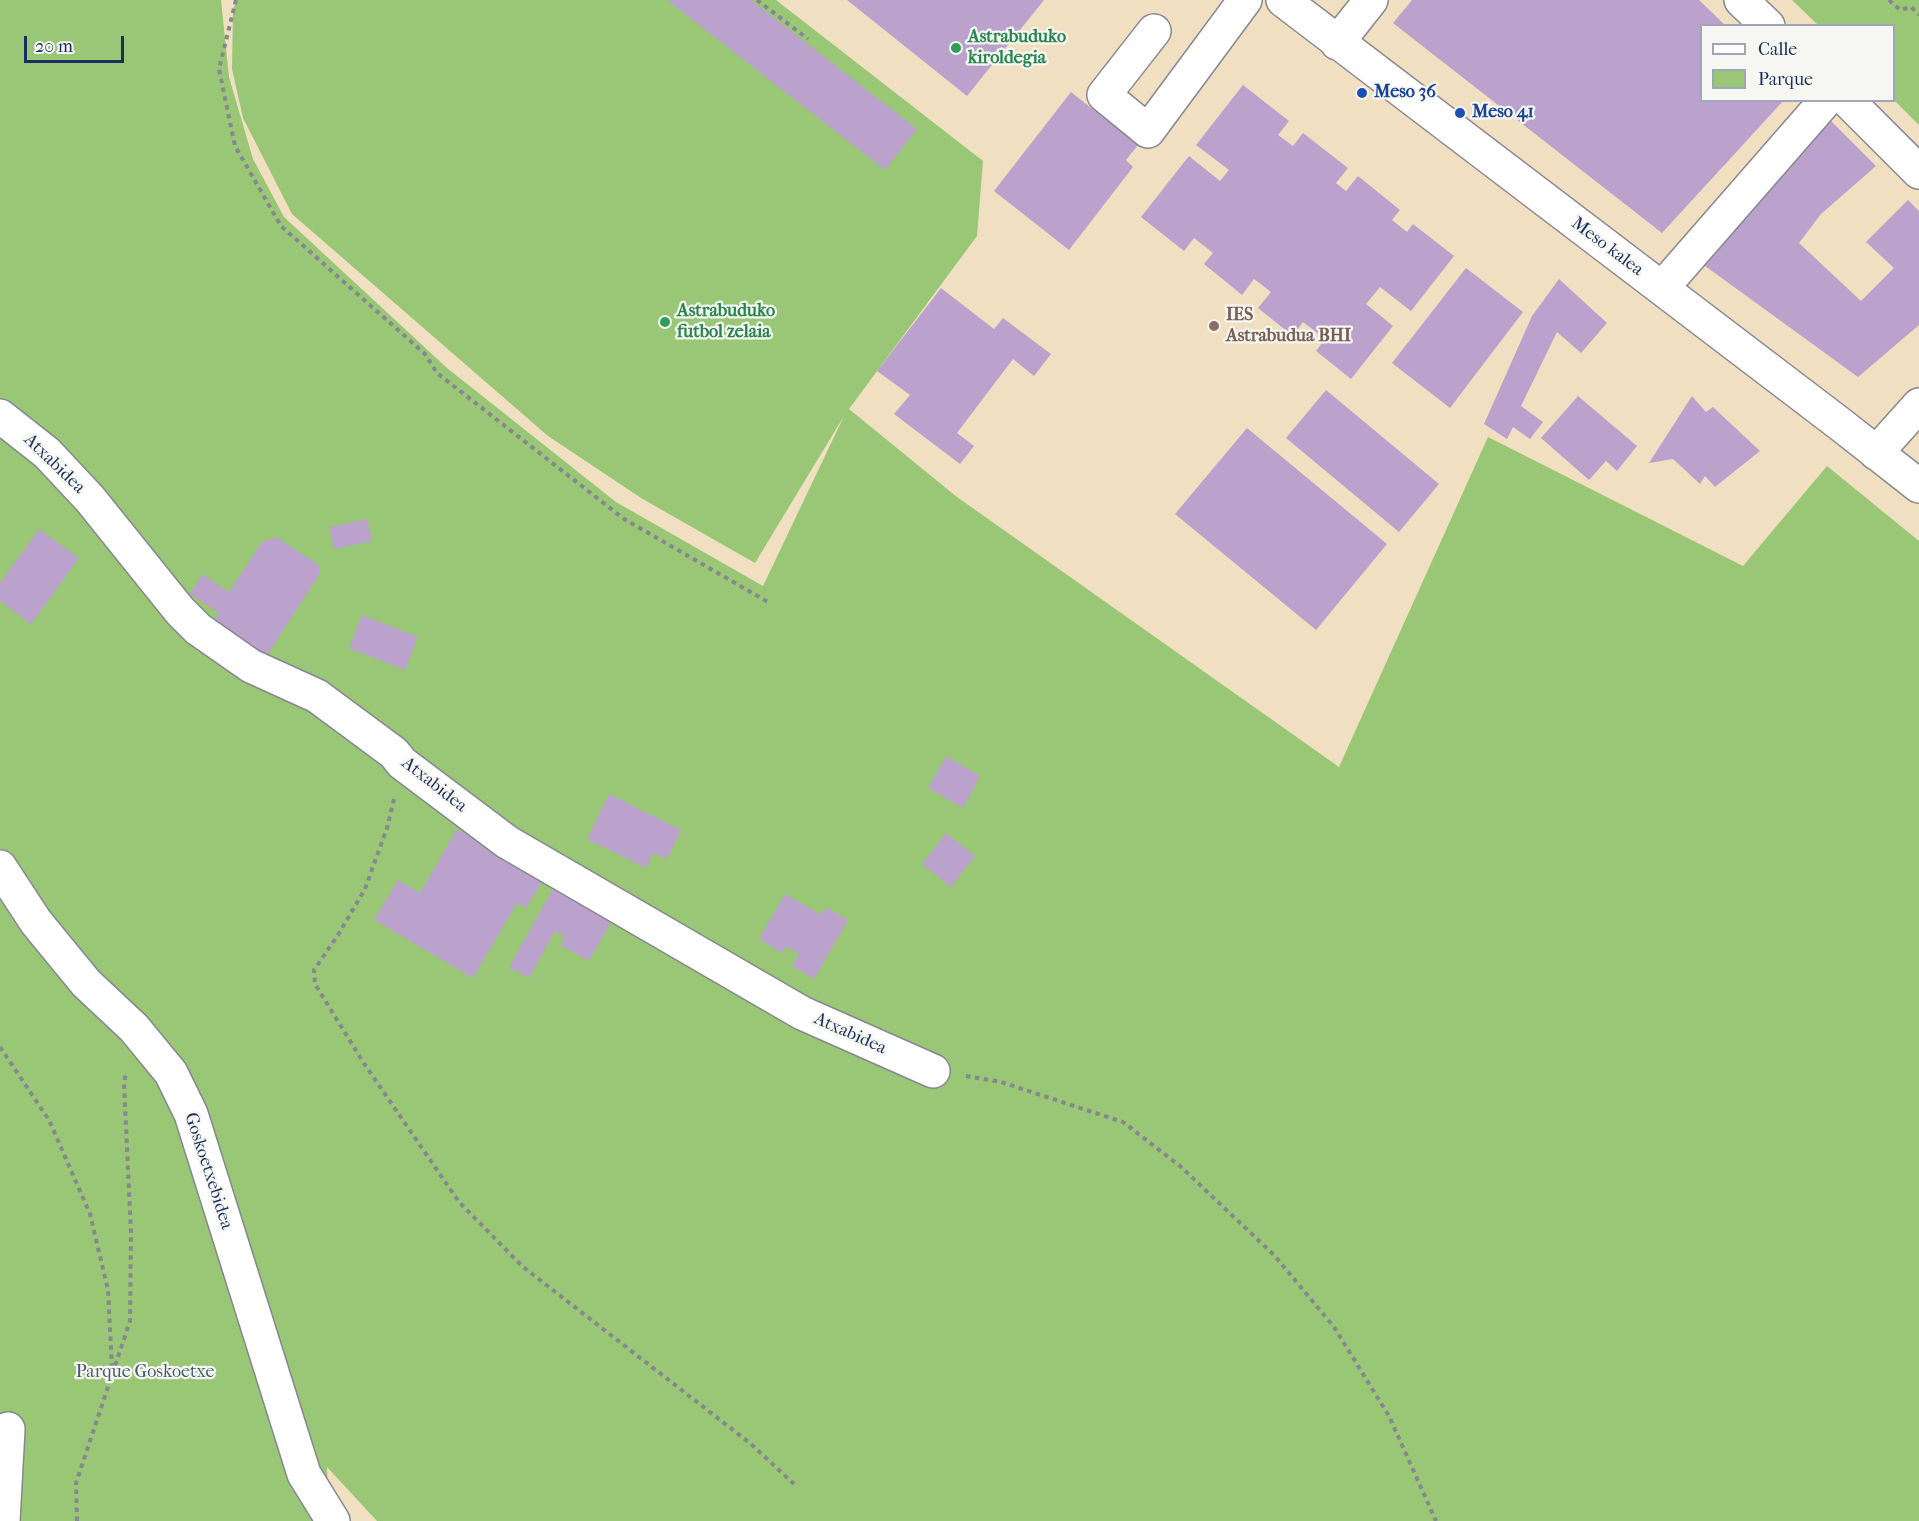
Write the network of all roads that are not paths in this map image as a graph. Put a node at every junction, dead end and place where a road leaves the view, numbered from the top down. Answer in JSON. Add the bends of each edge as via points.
{"nodes":[{"id":1,"x":1245,"y":0,"type":"edge"},
{"id":2,"x":1283,"y":0,"type":"edge"},
{"id":3,"x":1371,"y":0,"type":"edge"},
{"id":4,"x":1741,"y":0,"type":"edge"},
{"id":5,"x":1766,"y":24,"type":"edge"},
{"id":6,"x":1154,"y":31,"type":"dead end"},
{"id":7,"x":1337,"y":42,"type":"junction"},
{"id":8,"x":1824,"y":102,"type":"edge"},
{"id":9,"x":1849,"y":102,"type":"edge"},
{"id":10,"x":1919,"y":172,"type":"edge"},
{"id":11,"x":1662,"y":288,"type":"junction"},
{"id":12,"x":1919,"y":405,"type":"edge"},
{"id":13,"x":0,"y":416,"type":"edge"},
{"id":14,"x":1876,"y":453,"type":"junction"},
{"id":15,"x":1919,"y":486,"type":"edge"},
{"id":16,"x":0,"y":867,"type":"edge"},
{"id":17,"x":933,"y":1071,"type":"road end"},
{"id":18,"x":8,"y":1429,"type":"dead end"},
{"id":19,"x":3,"y":1521,"type":"edge"},
{"id":20,"x":333,"y":1521,"type":"edge"}],
"edges":[{"from":1,"to":6,"type":"street","via":[[1148,131],[1104,95]]},
{"from":2,"to":7,"type":"street","name":"Meso kalea"},
{"from":3,"to":7,"type":"street"},
{"from":4,"to":5,"type":"street"},
{"from":7,"to":11,"type":"street","name":"Meso kalea"},
{"from":8,"to":11,"type":"street"},
{"from":9,"to":10,"type":"street"},
{"from":11,"to":14,"type":"street","name":"Meso kalea"},
{"from":12,"to":14,"type":"street"},
{"from":13,"to":17,"type":"street","name":"Atxabidea","via":[[47,453],[83,491],[198,629],[251,666],[317,696],[507,842],[802,1013]]},
{"from":14,"to":15,"type":"street","name":"Meso kalea"},
{"from":16,"to":20,"type":"street","name":"Goskoetxebidea","via":[[36,922],[79,974],[134,1028],[171,1073],[191,1114],[304,1474]]},
{"from":18,"to":19,"type":"street"}]}
